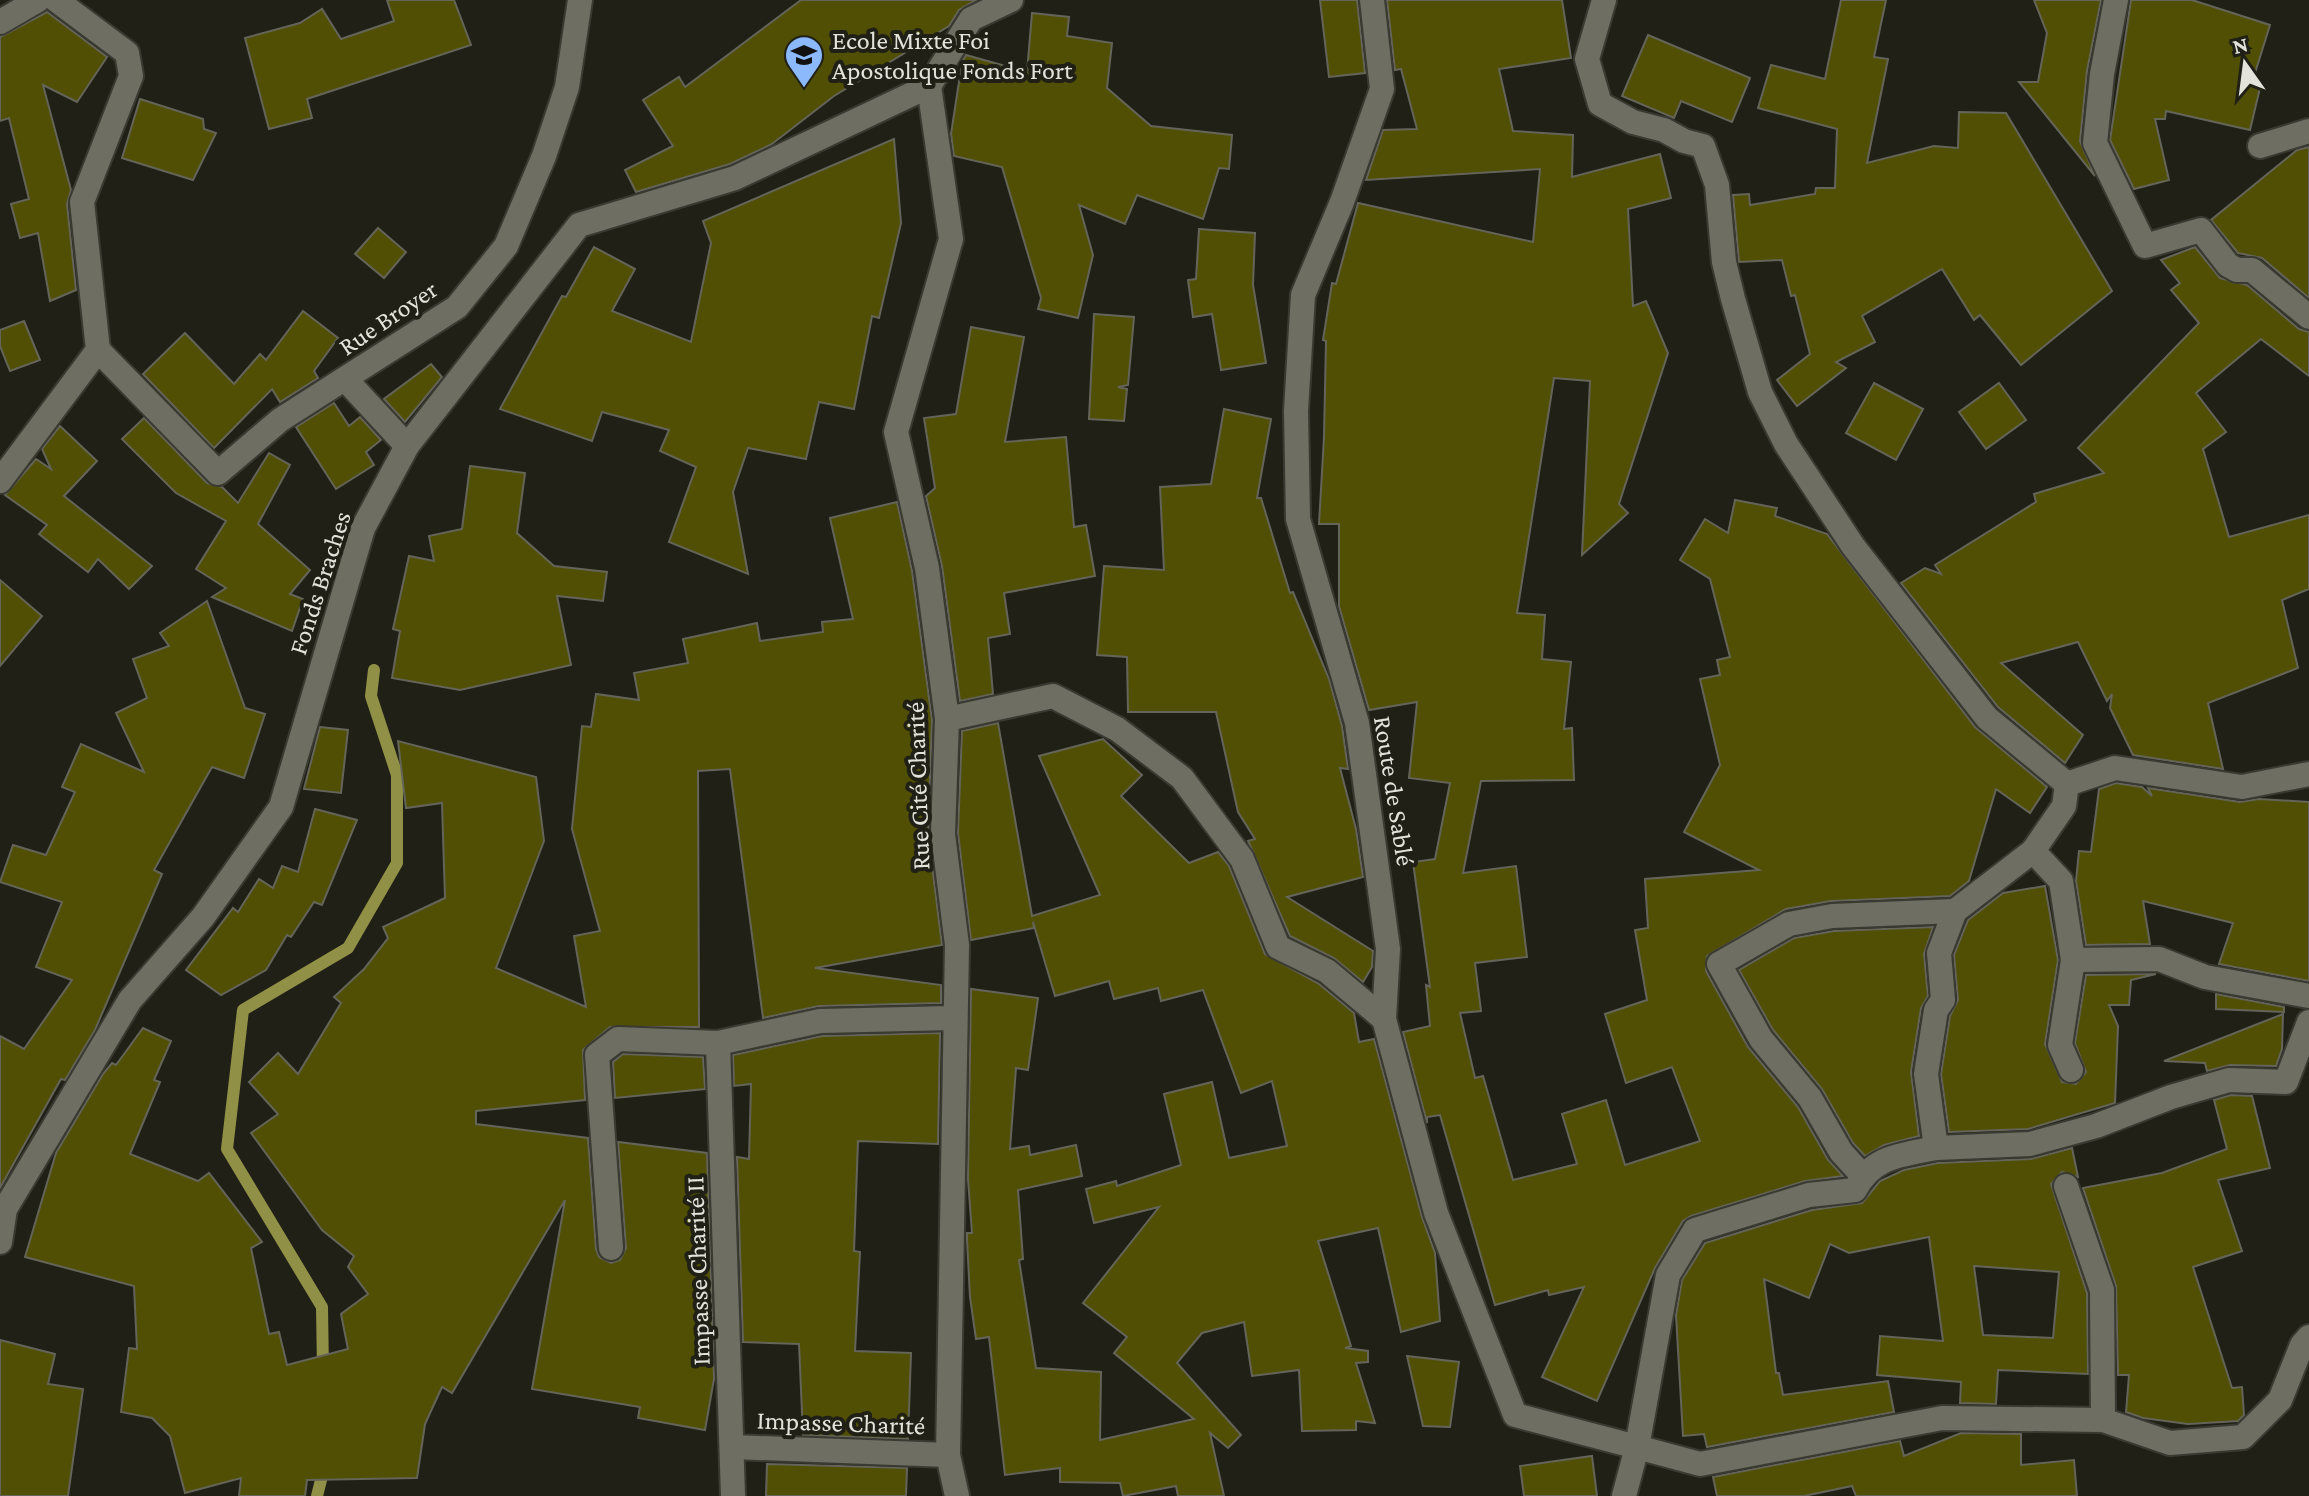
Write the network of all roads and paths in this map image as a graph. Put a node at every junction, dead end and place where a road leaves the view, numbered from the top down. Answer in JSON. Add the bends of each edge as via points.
{"nodes":[{"id":1,"x":38,"y":0,"type":"edge"},
{"id":2,"x":56,"y":0,"type":"edge"},
{"id":3,"x":580,"y":0,"type":"edge"},
{"id":4,"x":1011,"y":0,"type":"edge"},
{"id":5,"x":1372,"y":0,"type":"edge"},
{"id":6,"x":1604,"y":0,"type":"edge"},
{"id":7,"x":2116,"y":0,"type":"edge"},
{"id":8,"x":0,"y":22,"type":"edge"},
{"id":9,"x":929,"y":86,"type":"junction"},
{"id":10,"x":2309,"y":131,"type":"edge"},
{"id":11,"x":2260,"y":146,"type":"dead end"},
{"id":12,"x":2309,"y":317,"type":"edge"},
{"id":13,"x":98,"y":350,"type":"junction"},
{"id":14,"x":347,"y":381,"type":"junction"},
{"id":15,"x":407,"y":446,"type":"junction"},
{"id":16,"x":0,"y":481,"type":"edge"},
{"id":17,"x":947,"y":719,"type":"junction"},
{"id":18,"x":2309,"y":774,"type":"edge"},
{"id":19,"x":2067,"y":784,"type":"junction"},
{"id":20,"x":2033,"y":851,"type":"junction"},
{"id":21,"x":1955,"y":911,"type":"junction"},
{"id":22,"x":2073,"y":960,"type":"junction"},
{"id":23,"x":2309,"y":996,"type":"edge"},
{"id":24,"x":954,"y":1018,"type":"junction"},
{"id":25,"x":1384,"y":1019,"type":"junction"},
{"id":26,"x":2309,"y":1022,"type":"edge"},
{"id":27,"x":718,"y":1043,"type":"junction"},
{"id":28,"x":2071,"y":1070,"type":"dead end"},
{"id":29,"x":1936,"y":1148,"type":"junction"},
{"id":30,"x":1862,"y":1175,"type":"junction"},
{"id":31,"x":2066,"y":1186,"type":"dead end"},
{"id":32,"x":0,"y":1242,"type":"edge"},
{"id":33,"x":611,"y":1248,"type":"dead end"},
{"id":34,"x":2309,"y":1337,"type":"edge"},
{"id":35,"x":2103,"y":1420,"type":"junction"},
{"id":36,"x":733,"y":1447,"type":"junction"},
{"id":37,"x":1637,"y":1447,"type":"junction"},
{"id":38,"x":948,"y":1455,"type":"junction"},
{"id":39,"x":733,"y":1496,"type":"edge"},
{"id":40,"x":957,"y":1496,"type":"edge"},
{"id":41,"x":1624,"y":1496,"type":"edge"}],
"edges":[{"from":1,"to":8,"type":"street"},
{"from":2,"to":13,"type":"street","via":[[127,53],[131,76],[82,202]]},
{"from":3,"to":14,"type":"street","name":"Rue Broyer","via":[[567,87],[506,246],[457,307]]},
{"from":4,"to":9,"type":"street","via":[[971,19]]},
{"from":5,"to":25,"type":"street","name":"Route de Sablé","via":[[1382,89],[1303,295],[1296,411],[1298,519],[1357,723],[1378,856],[1388,949]]},
{"from":6,"to":19,"type":"street","via":[[1587,59],[1600,104],[1633,122],[1703,146],[1717,185],[1733,299],[1760,392],[1786,444],[1853,546],[1987,718]]},
{"from":7,"to":12,"type":"street","via":[[2095,143],[2145,246],[2201,230],[2228,265],[2252,270]]},
{"from":9,"to":15,"type":"street","name":"Fonds Braches","via":[[735,178],[579,225]]},
{"from":9,"to":17,"type":"street","name":"Rue Cité Charité","via":[[951,239],[896,432],[927,568]]},
{"from":10,"to":11,"type":"street"},
{"from":13,"to":14,"type":"street","name":"Rue Broyer","via":[[218,473],[280,420]]},
{"from":13,"to":16,"type":"street"},
{"from":14,"to":15,"type":"street"},
{"from":15,"to":32,"type":"street","name":"Fonds Braches","via":[[363,528],[281,807],[203,917],[130,1000],[5,1209]]},
{"from":17,"to":24,"type":"street","name":"Rue Cité Charité","via":[[943,834],[957,945]]},
{"from":17,"to":25,"type":"street","via":[[1053,696],[1117,729],[1182,778],[1242,859],[1278,947],[1327,971]]},
{"from":18,"to":19,"type":"street","via":[[2242,787],[2115,768]]},
{"from":19,"to":20,"type":"street","via":[[2064,806]]},
{"from":20,"to":21,"type":"street"},
{"from":20,"to":22,"type":"street","via":[[2061,881]]},
{"from":21,"to":29,"type":"street","via":[[1939,953],[1943,1000],[1936,1010],[1926,1074]]},
{"from":21,"to":30,"type":"street","via":[[1832,916],[1789,924],[1719,964],[1761,1039],[1810,1098],[1841,1152]]},
{"from":22,"to":23,"type":"street","via":[[2159,959],[2205,977]]},
{"from":22,"to":28,"type":"street","via":[[2060,1045]]},
{"from":24,"to":27,"type":"street","via":[[820,1021]]},
{"from":24,"to":38,"type":"street","name":"Rue Cité Charité"},
{"from":25,"to":37,"type":"street","name":"Route de Sablé","via":[[1436,1213],[1515,1415]]},
{"from":26,"to":29,"type":"street","via":[[2286,1082],[2229,1080],[2030,1144]]},
{"from":27,"to":33,"type":"street","via":[[618,1039],[597,1055]]},
{"from":27,"to":36,"type":"street","name":"Impasse Charité II"},
{"from":29,"to":30,"type":"street","via":[[1881,1160]]},
{"from":30,"to":37,"type":"street","via":[[1855,1190],[1809,1195],[1695,1230],[1668,1275]]},
{"from":31,"to":35,"type":"street","via":[[2102,1290]]},
{"from":34,"to":35,"type":"street","via":[[2280,1400],[2243,1437],[2170,1443]]},
{"from":35,"to":37,"type":"street","via":[[1942,1418],[1700,1464]]},
{"from":36,"to":38,"type":"street","name":"Impasse Charité"},
{"from":36,"to":39,"type":"street","name":"Impasse Charité II"},
{"from":37,"to":41,"type":"street"},
{"from":38,"to":40,"type":"street","name":"Rue Cité Charité"}]}
